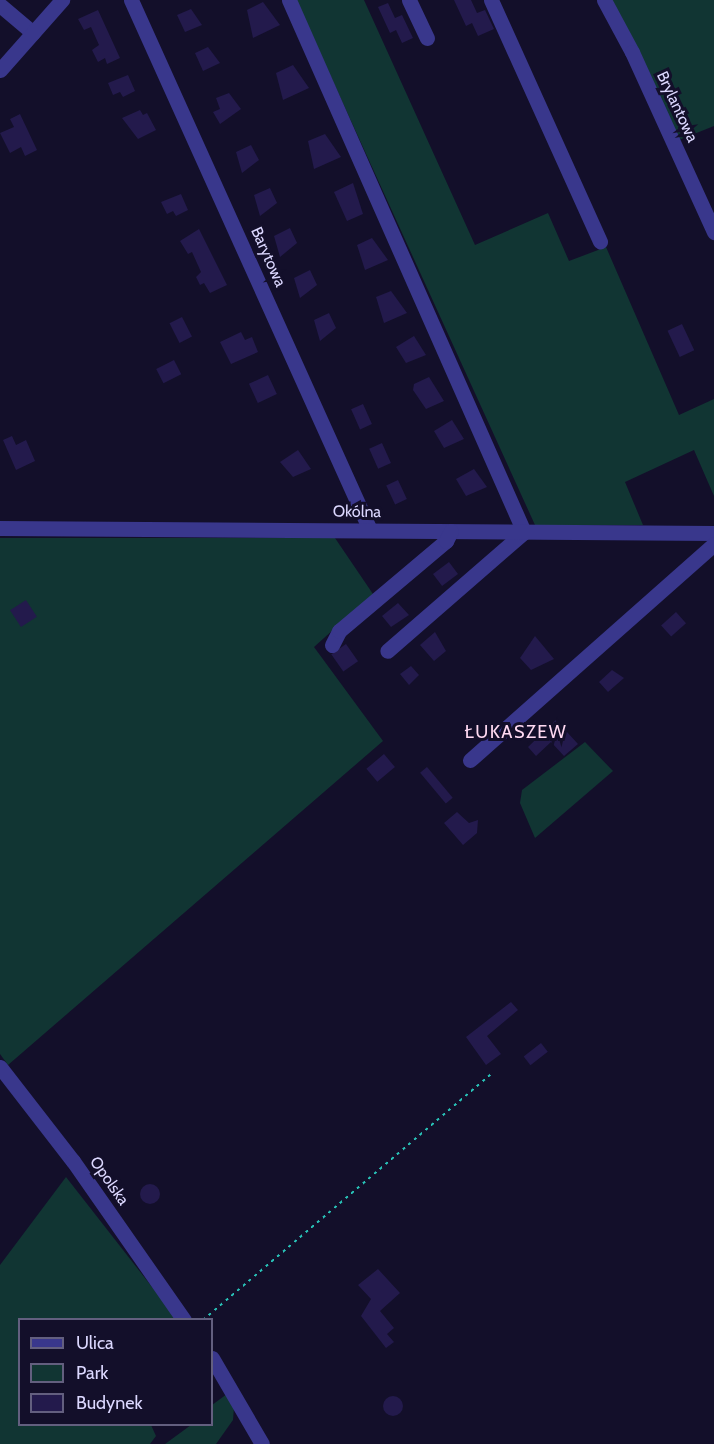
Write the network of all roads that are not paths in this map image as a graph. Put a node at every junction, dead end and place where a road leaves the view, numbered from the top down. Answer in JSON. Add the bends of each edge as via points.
{"nodes":[{"id":1,"x":62,"y":0,"type":"edge"},
{"id":2,"x":131,"y":0,"type":"edge"},
{"id":3,"x":289,"y":0,"type":"edge"},
{"id":4,"x":409,"y":0,"type":"edge"},
{"id":5,"x":490,"y":0,"type":"edge"},
{"id":6,"x":604,"y":0,"type":"edge"},
{"id":7,"x":0,"y":5,"type":"edge"},
{"id":8,"x":33,"y":33,"type":"junction"},
{"id":9,"x":427,"y":38,"type":"dead end"},
{"id":10,"x":0,"y":70,"type":"edge"},
{"id":11,"x":714,"y":232,"type":"edge"},
{"id":12,"x":600,"y":241,"type":"dead end"},
{"id":13,"x":0,"y":528,"type":"edge"},
{"id":14,"x":370,"y":530,"type":"junction"},
{"id":15,"x":451,"y":531,"type":"junction"},
{"id":16,"x":524,"y":532,"type":"junction"},
{"id":17,"x":714,"y":533,"type":"edge"},
{"id":18,"x":714,"y":544,"type":"edge"},
{"id":19,"x":332,"y":645,"type":"dead end"},
{"id":20,"x":387,"y":651,"type":"dead end"},
{"id":21,"x":471,"y":760,"type":"dead end"},
{"id":22,"x":0,"y":1067,"type":"edge"},
{"id":23,"x":183,"y":1318,"type":"edge"},
{"id":24,"x":213,"y":1360,"type":"edge"},
{"id":25,"x":262,"y":1444,"type":"edge"}],
"edges":[{"from":1,"to":8,"type":"street"},
{"from":2,"to":14,"type":"street","name":"Barytowa"},
{"from":3,"to":16,"type":"street"},
{"from":4,"to":9,"type":"street"},
{"from":5,"to":12,"type":"street"},
{"from":6,"to":11,"type":"street","name":"Brylantowa"},
{"from":7,"to":8,"type":"street"},
{"from":8,"to":10,"type":"street"},
{"from":13,"to":14,"type":"street","name":"Okólna"},
{"from":14,"to":15,"type":"street","name":"Okólna"},
{"from":15,"to":16,"type":"street","name":"Okólna"},
{"from":15,"to":19,"type":"street","via":[[446,541],[339,631]]},
{"from":16,"to":17,"type":"street","name":"Okólna"},
{"from":16,"to":20,"type":"street"},
{"from":18,"to":21,"type":"street"},
{"from":22,"to":23,"type":"street","name":"Opolska","via":[[73,1161]]},
{"from":24,"to":25,"type":"street"}]}
